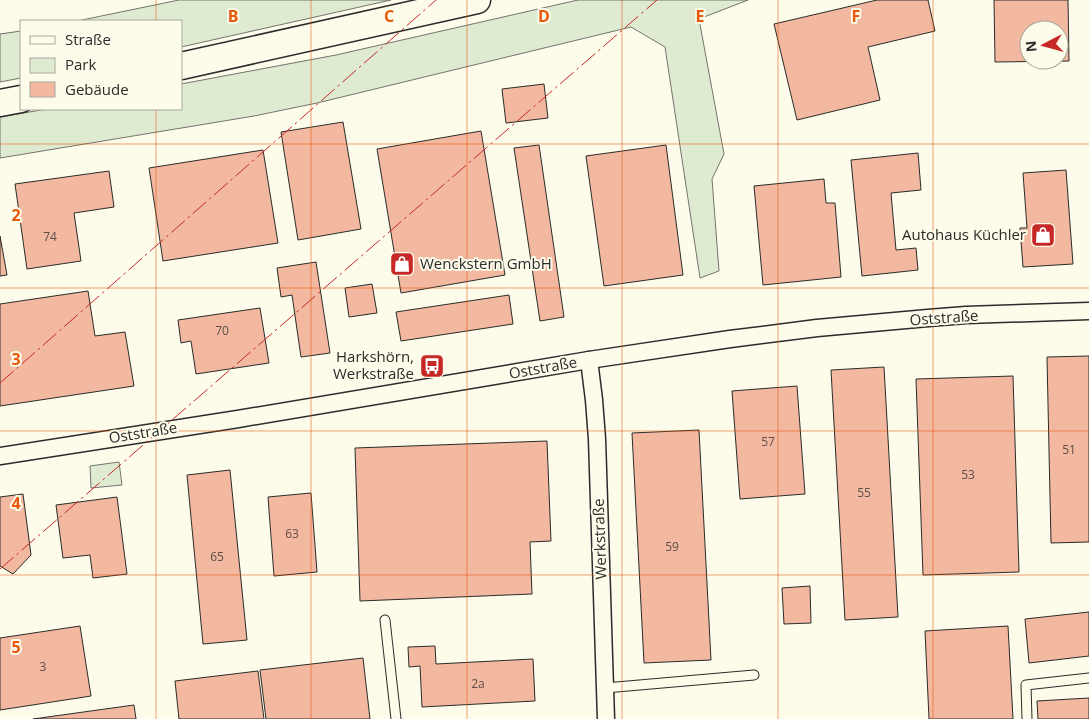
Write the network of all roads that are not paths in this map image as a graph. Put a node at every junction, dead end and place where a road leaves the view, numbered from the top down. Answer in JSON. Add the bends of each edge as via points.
{"nodes":[{"id":1,"x":477,"y":0,"type":"edge"},
{"id":2,"x":182,"y":66,"type":"edge"},
{"id":3,"x":20,"y":99,"type":"edge"},
{"id":4,"x":0,"y":103,"type":"edge"},
{"id":5,"x":1089,"y":311,"type":"edge"},
{"id":6,"x":589,"y":360,"type":"junction"},
{"id":7,"x":0,"y":456,"type":"edge"},
{"id":8,"x":385,"y":620,"type":"dead end"},
{"id":9,"x":754,"y":675,"type":"dead end"},
{"id":10,"x":1089,"y":678,"type":"edge"},
{"id":11,"x":605,"y":688,"type":"junction"},
{"id":12,"x":396,"y":719,"type":"edge"},
{"id":13,"x":606,"y":719,"type":"edge"},
{"id":14,"x":1027,"y":719,"type":"edge"}],
"edges":[{"from":1,"to":2,"type":"main road"},
{"from":3,"to":4,"type":"main road"},
{"from":5,"to":6,"type":"street","name":"Oststraße","via":[[966,315],[819,328]]},
{"from":6,"to":7,"type":"street","name":"Oststraße"},
{"from":6,"to":11,"type":"street","name":"Werkstraße","via":[[597,439]]},
{"from":8,"to":12,"type":"lane"},
{"from":9,"to":11,"type":"lane"},
{"from":10,"to":14,"type":"lane","via":[[1026,684]]},
{"from":11,"to":13,"type":"street","name":"Werkstraße"}]}
